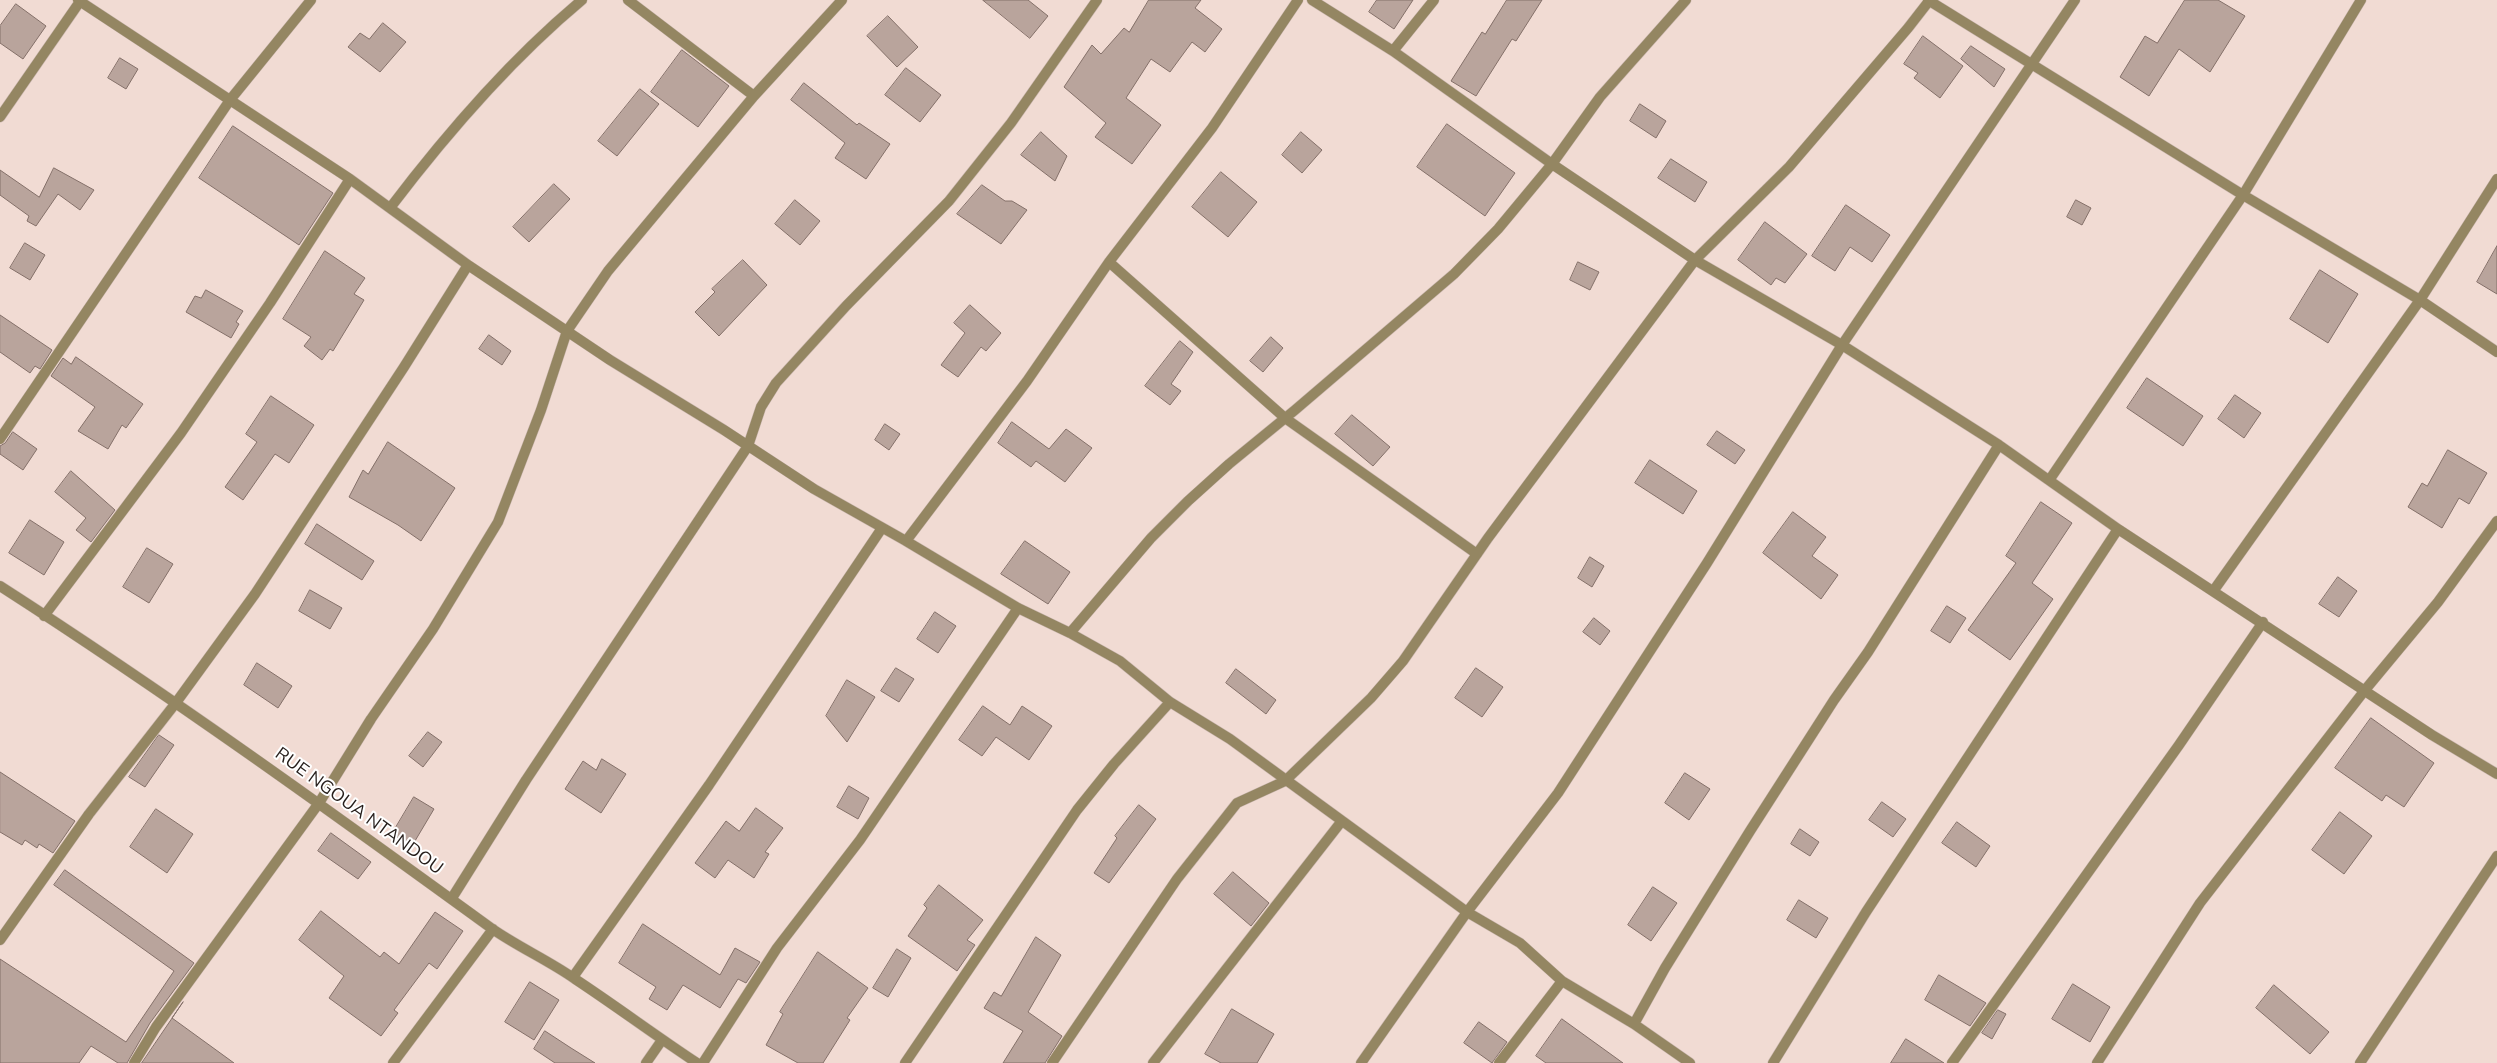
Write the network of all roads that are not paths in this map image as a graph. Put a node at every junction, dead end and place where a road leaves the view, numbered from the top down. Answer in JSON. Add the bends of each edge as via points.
{"nodes":[{"id":1,"x":79,"y":0,"type":"edge"},
{"id":2,"x":311,"y":0,"type":"edge"},
{"id":3,"x":582,"y":0,"type":"edge"},
{"id":4,"x":628,"y":0,"type":"edge"},
{"id":5,"x":842,"y":0,"type":"edge"},
{"id":6,"x":1097,"y":0,"type":"edge"},
{"id":7,"x":1298,"y":0,"type":"edge"},
{"id":8,"x":1312,"y":0,"type":"edge"},
{"id":9,"x":1434,"y":0,"type":"edge"},
{"id":10,"x":1686,"y":0,"type":"edge"},
{"id":11,"x":1929,"y":0,"type":"edge"},
{"id":12,"x":2075,"y":0,"type":"edge"},
{"id":13,"x":2362,"y":0,"type":"edge"},
{"id":14,"x":1393,"y":51,"type":"junction"},
{"id":15,"x":2030,"y":63,"type":"junction"},
{"id":16,"x":754,"y":96,"type":"junction"},
{"id":17,"x":230,"y":100,"type":"junction"},
{"id":18,"x":0,"y":117,"type":"edge"},
{"id":19,"x":1552,"y":164,"type":"junction"},
{"id":20,"x":350,"y":179,"type":"junction"},
{"id":21,"x":2497,"y":179,"type":"edge"},
{"id":22,"x":2243,"y":195,"type":"junction"},
{"id":23,"x":390,"y":208,"type":"junction"},
{"id":24,"x":1695,"y":260,"type":"junction"},
{"id":25,"x":1109,"y":262,"type":"junction"},
{"id":26,"x":468,"y":265,"type":"junction"},
{"id":27,"x":2420,"y":300,"type":"junction"},
{"id":28,"x":568,"y":331,"type":"junction"},
{"id":29,"x":1842,"y":345,"type":"junction"},
{"id":30,"x":2497,"y":352,"type":"edge"},
{"id":31,"x":1284,"y":418,"type":"junction"},
{"id":32,"x":0,"y":440,"type":"edge"},
{"id":33,"x":1999,"y":445,"type":"junction"},
{"id":34,"x":748,"y":446,"type":"junction"},
{"id":35,"x":2050,"y":479,"type":"junction"},
{"id":36,"x":2497,"y":521,"type":"edge"},
{"id":37,"x":882,"y":528,"type":"junction"},
{"id":38,"x":2118,"y":529,"type":"junction"},
{"id":39,"x":906,"y":540,"type":"junction"},
{"id":40,"x":1477,"y":554,"type":"junction"},
{"id":41,"x":1,"y":588,"type":"edge"},
{"id":42,"x":2214,"y":590,"type":"junction"},
{"id":43,"x":1018,"y":608,"type":"junction"},
{"id":44,"x":44,"y":616,"type":"junction"},
{"id":45,"x":2263,"y":622,"type":"junction"},
{"id":46,"x":1070,"y":633,"type":"junction"},
{"id":47,"x":2365,"y":690,"type":"junction"},
{"id":48,"x":1170,"y":702,"type":"junction"},
{"id":49,"x":175,"y":704,"type":"junction"},
{"id":50,"x":2497,"y":774,"type":"edge"},
{"id":51,"x":1285,"y":781,"type":"junction"},
{"id":52,"x":319,"y":803,"type":"junction"},
{"id":53,"x":1341,"y":822,"type":"junction"},
{"id":54,"x":2497,"y":856,"type":"edge"},
{"id":55,"x":452,"y":898,"type":"junction"},
{"id":56,"x":1467,"y":912,"type":"junction"},
{"id":57,"x":493,"y":929,"type":"junction"},
{"id":58,"x":0,"y":940,"type":"edge"},
{"id":59,"x":574,"y":978,"type":"junction"},
{"id":60,"x":1562,"y":981,"type":"junction"},
{"id":61,"x":1634,"y":1024,"type":"junction"},
{"id":62,"x":662,"y":1040,"type":"junction"},
{"id":63,"x":1687,"y":1062,"type":"edge"},
{"id":64,"x":134,"y":1063,"type":"edge"},
{"id":65,"x":393,"y":1063,"type":"edge"},
{"id":66,"x":646,"y":1063,"type":"edge"},
{"id":67,"x":698,"y":1063,"type":"edge"},
{"id":68,"x":704,"y":1063,"type":"edge"},
{"id":69,"x":905,"y":1063,"type":"edge"},
{"id":70,"x":1052,"y":1063,"type":"edge"},
{"id":71,"x":1153,"y":1063,"type":"edge"},
{"id":72,"x":1361,"y":1063,"type":"edge"},
{"id":73,"x":1499,"y":1063,"type":"edge"},
{"id":74,"x":1773,"y":1063,"type":"edge"},
{"id":75,"x":1952,"y":1063,"type":"edge"},
{"id":76,"x":2097,"y":1063,"type":"edge"},
{"id":77,"x":2360,"y":1063,"type":"edge"}],
"edges":[{"from":1,"to":17,"type":"street"},
{"from":1,"to":18,"type":"street"},
{"from":2,"to":17,"type":"street"},
{"from":3,"to":23,"type":"street","via":[[542,34],[487,91],[428,158]]},
{"from":4,"to":16,"type":"street"},
{"from":5,"to":16,"type":"street"},
{"from":6,"to":34,"type":"street","via":[[1011,123],[949,201],[776,383],[761,407]]},
{"from":7,"to":25,"type":"street","via":[[1212,128]]},
{"from":8,"to":14,"type":"street"},
{"from":9,"to":14,"type":"street"},
{"from":10,"to":19,"type":"street","via":[[1600,96]]},
{"from":11,"to":15,"type":"street"},
{"from":11,"to":24,"type":"street","via":[[1789,167]]},
{"from":12,"to":15,"type":"street"},
{"from":13,"to":22,"type":"street"},
{"from":14,"to":19,"type":"street"},
{"from":15,"to":22,"type":"street"},
{"from":15,"to":29,"type":"street"},
{"from":16,"to":28,"type":"street","via":[[608,270]]},
{"from":17,"to":20,"type":"street"},
{"from":17,"to":32,"type":"street"},
{"from":19,"to":24,"type":"street"},
{"from":19,"to":31,"type":"street","via":[[1498,229],[1454,274]]},
{"from":20,"to":23,"type":"street"},
{"from":20,"to":44,"type":"street","via":[[181,433]]},
{"from":21,"to":27,"type":"street"},
{"from":22,"to":27,"type":"street"},
{"from":22,"to":35,"type":"street"},
{"from":23,"to":26,"type":"street"},
{"from":24,"to":29,"type":"street"},
{"from":24,"to":40,"type":"street"},
{"from":25,"to":31,"type":"street"},
{"from":25,"to":39,"type":"street","via":[[1026,381]]},
{"from":26,"to":28,"type":"street"},
{"from":26,"to":49,"type":"street","via":[[290,542],[215,652]]},
{"from":27,"to":30,"type":"street"},
{"from":27,"to":42,"type":"street"},
{"from":28,"to":34,"type":"street"},
{"from":28,"to":52,"type":"street","via":[[542,410],[498,522],[433,629]]},
{"from":29,"to":33,"type":"street"},
{"from":29,"to":56,"type":"street","via":[[1707,563],[1563,785]]},
{"from":31,"to":40,"type":"street"},
{"from":31,"to":46,"type":"street","via":[[1188,501]]},
{"from":33,"to":35,"type":"street"},
{"from":33,"to":61,"type":"street","via":[[1750,830]]},
{"from":34,"to":37,"type":"street"},
{"from":34,"to":55,"type":"street","via":[[526,780]]},
{"from":35,"to":38,"type":"street"},
{"from":36,"to":47,"type":"street","via":[[2438,602]]},
{"from":37,"to":39,"type":"street"},
{"from":37,"to":59,"type":"street"},
{"from":38,"to":42,"type":"street"},
{"from":38,"to":74,"type":"street","via":[[1866,912]]},
{"from":39,"to":43,"type":"street"},
{"from":40,"to":51,"type":"street","via":[[1397,668],[1371,698]]},
{"from":41,"to":44,"type":"street","name":"RUE NGOUA NTANDOU"},
{"from":42,"to":45,"type":"street"},
{"from":43,"to":46,"type":"street"},
{"from":43,"to":68,"type":"street","via":[[860,840],[776,948]]},
{"from":44,"to":49,"type":"street","name":"RUE NGOUA NTANDOU"},
{"from":45,"to":47,"type":"street"},
{"from":45,"to":75,"type":"street","via":[[2180,745]]},
{"from":46,"to":48,"type":"street","via":[[1120,661]]},
{"from":47,"to":50,"type":"street"},
{"from":47,"to":76,"type":"street","via":[[2200,903]]},
{"from":48,"to":51,"type":"street","via":[[1230,739]]},
{"from":48,"to":69,"type":"street","via":[[1077,810]]},
{"from":49,"to":52,"type":"street","name":"RUE NGOUA NTANDOU"},
{"from":49,"to":58,"type":"street","via":[[95,806]]},
{"from":51,"to":53,"type":"street"},
{"from":51,"to":70,"type":"street","via":[[1237,803],[1177,878]]},
{"from":52,"to":55,"type":"street","name":"RUE NGOUA NTANDOU"},
{"from":52,"to":64,"type":"street","via":[[156,1027]]},
{"from":53,"to":56,"type":"street"},
{"from":53,"to":71,"type":"street"},
{"from":54,"to":77,"type":"street"},
{"from":55,"to":57,"type":"street","name":"RUE NGOUA NTANDOU"},
{"from":56,"to":60,"type":"street","via":[[1520,943]]},
{"from":56,"to":72,"type":"street"},
{"from":57,"to":59,"type":"street","name":"RUE NGOUA NTANDOU"},
{"from":57,"to":65,"type":"street"},
{"from":59,"to":62,"type":"street","name":"RUE NGOUA NTANDOU"},
{"from":60,"to":61,"type":"street"},
{"from":60,"to":73,"type":"street"},
{"from":61,"to":63,"type":"street"},
{"from":62,"to":66,"type":"street"},
{"from":62,"to":67,"type":"street","name":"RUE NGOUA NTANDOU"}]}
